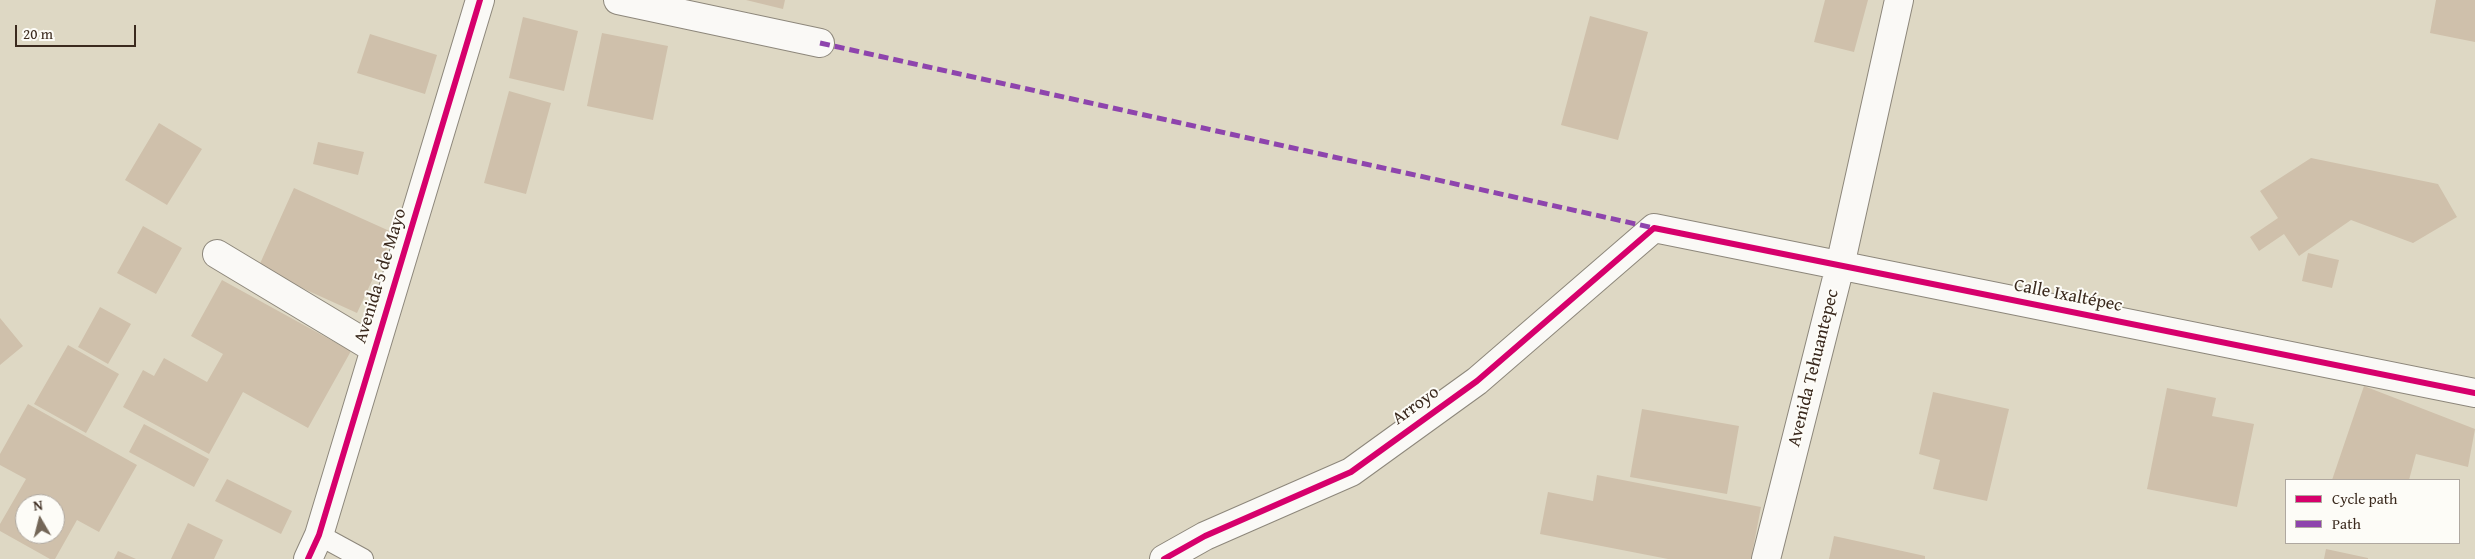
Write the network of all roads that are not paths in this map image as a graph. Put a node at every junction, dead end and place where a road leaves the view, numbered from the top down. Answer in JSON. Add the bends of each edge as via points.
{"nodes":[{"id":1,"x":480,"y":0,"type":"edge"},
{"id":2,"x":618,"y":0,"type":"edge"},
{"id":3,"x":1899,"y":0,"type":"edge"},
{"id":4,"x":820,"y":43,"type":"dead end"},
{"id":5,"x":1654,"y":228,"type":"joint"},
{"id":6,"x":217,"y":254,"type":"dead end"},
{"id":7,"x":1840,"y":266,"type":"junction"},
{"id":8,"x":375,"y":349,"type":"junction"},
{"id":9,"x":2475,"y":393,"type":"edge"},
{"id":10,"x":313,"y":547,"type":"edge"},
{"id":11,"x":363,"y":559,"type":"edge"},
{"id":12,"x":1164,"y":559,"type":"edge"},
{"id":13,"x":1766,"y":559,"type":"edge"}],
"edges":[{"from":1,"to":8,"type":"street","name":"Avenida 5 de Mayo"},
{"from":2,"to":4,"type":"street"},
{"from":3,"to":7,"type":"street","name":"Avenida Tehuantepec"},
{"from":5,"to":7,"type":"street","name":"Calle Ixaltépec"},
{"from":5,"to":12,"type":"street","name":"Arroyo","via":[[1477,381],[1351,472],[1205,536]]},
{"from":6,"to":8,"type":"street"},
{"from":7,"to":9,"type":"street","name":"Calle Ixaltépec"},
{"from":7,"to":13,"type":"street","name":"Avenida Tehuantepec"},
{"from":8,"to":10,"type":"street","name":"Avenida 5 de Mayo"},
{"from":10,"to":11,"type":"lane"}]}
